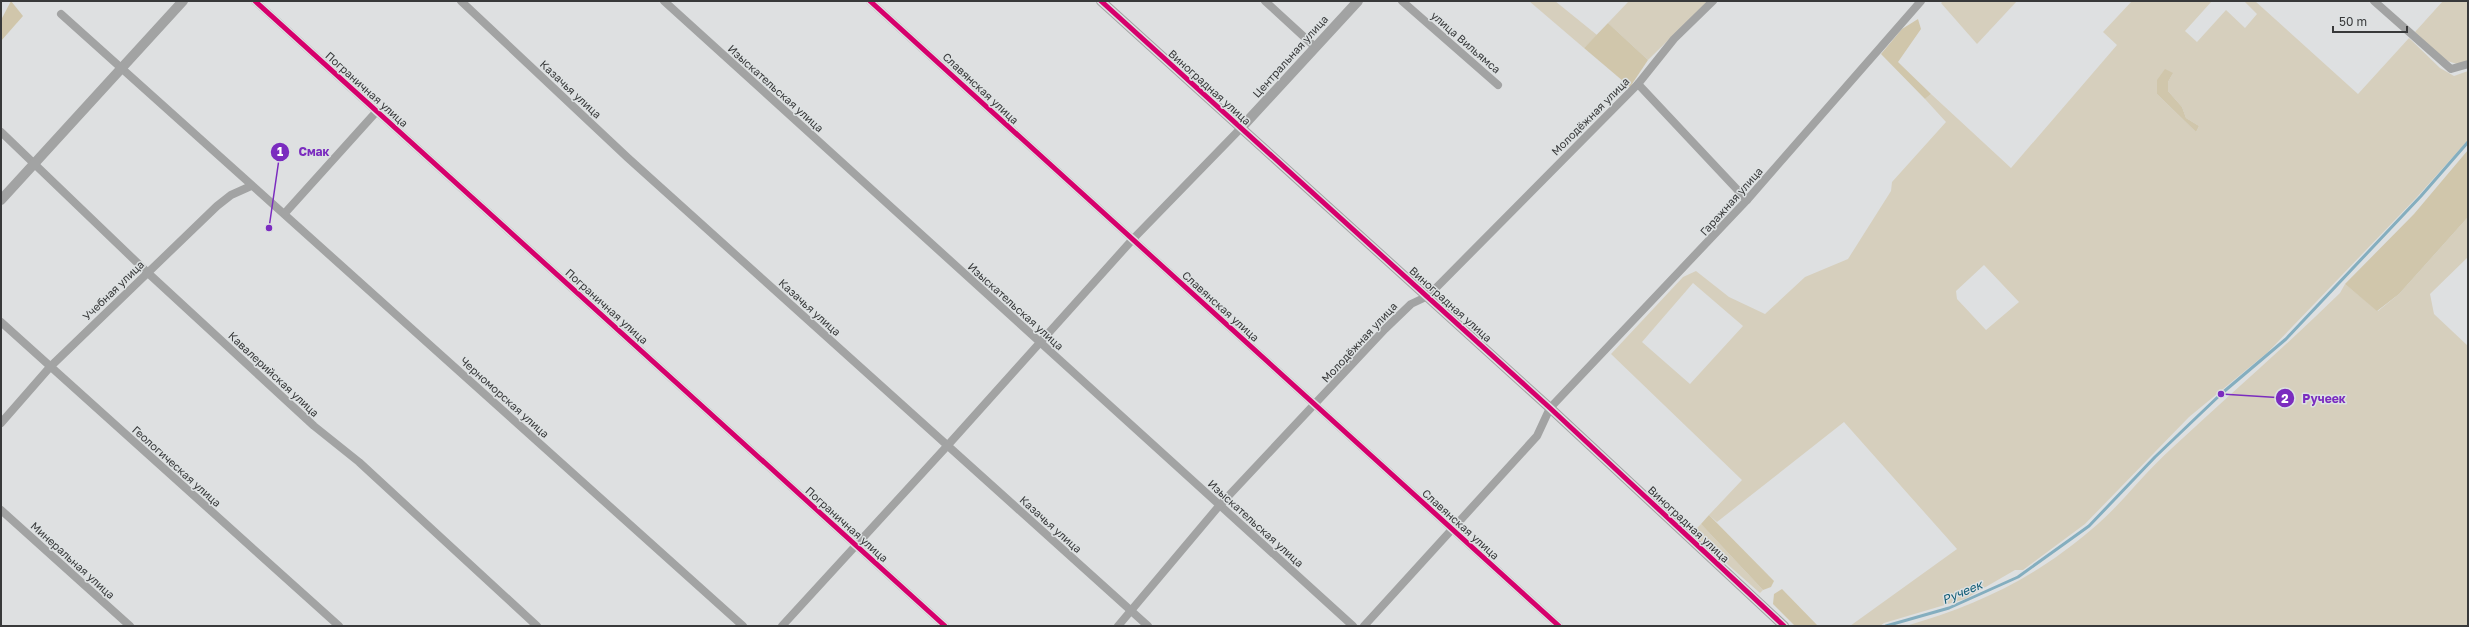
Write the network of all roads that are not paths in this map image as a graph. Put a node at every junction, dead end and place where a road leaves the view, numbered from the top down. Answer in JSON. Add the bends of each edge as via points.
{"nodes":[{"id":1,"x":183,"y":1,"type":"edge"},
{"id":2,"x":255,"y":1,"type":"edge"},
{"id":3,"x":461,"y":1,"type":"edge"},
{"id":4,"x":664,"y":1,"type":"edge"},
{"id":5,"x":870,"y":1,"type":"edge"},
{"id":6,"x":1101,"y":1,"type":"edge"},
{"id":7,"x":1265,"y":1,"type":"edge"},
{"id":8,"x":1358,"y":1,"type":"edge"},
{"id":9,"x":1402,"y":1,"type":"edge"},
{"id":10,"x":1713,"y":1,"type":"edge"},
{"id":11,"x":1921,"y":1,"type":"edge"},
{"id":12,"x":2374,"y":1,"type":"edge"},
{"id":13,"x":61,"y":14,"type":"dead end"},
{"id":14,"x":1314,"y":46,"type":"junction"},
{"id":15,"x":2468,"y":64,"type":"edge"},
{"id":16,"x":120,"y":68,"type":"junction"},
{"id":17,"x":1638,"y":84,"type":"junction"},
{"id":18,"x":1498,"y":85,"type":"dead end"},
{"id":19,"x":377,"y":112,"type":"junction"},
{"id":20,"x":1241,"y":128,"type":"junction"},
{"id":21,"x":1,"y":132,"type":"edge"},
{"id":22,"x":35,"y":164,"type":"junction"},
{"id":23,"x":251,"y":186,"type":"junction"},
{"id":24,"x":1,"y":200,"type":"edge"},
{"id":25,"x":1747,"y":200,"type":"junction"},
{"id":26,"x":285,"y":213,"type":"junction"},
{"id":27,"x":1133,"y":239,"type":"junction"},
{"id":28,"x":148,"y":273,"type":"junction"},
{"id":29,"x":1428,"y":296,"type":"junction"},
{"id":30,"x":1,"y":322,"type":"edge"},
{"id":31,"x":1040,"y":343,"type":"junction"},
{"id":32,"x":50,"y":367,"type":"junction"},
{"id":33,"x":1315,"y":406,"type":"junction"},
{"id":34,"x":1550,"y":408,"type":"junction"},
{"id":35,"x":1,"y":423,"type":"edge"},
{"id":36,"x":948,"y":445,"type":"junction"},
{"id":37,"x":1219,"y":506,"type":"junction"},
{"id":38,"x":1,"y":510,"type":"edge"},
{"id":39,"x":1451,"y":528,"type":"junction"},
{"id":40,"x":856,"y":544,"type":"junction"},
{"id":41,"x":1132,"y":611,"type":"junction"},
{"id":42,"x":130,"y":626,"type":"edge"},
{"id":43,"x":338,"y":626,"type":"edge"},
{"id":44,"x":537,"y":626,"type":"edge"},
{"id":45,"x":743,"y":626,"type":"edge"},
{"id":46,"x":782,"y":626,"type":"edge"},
{"id":47,"x":945,"y":626,"type":"edge"},
{"id":48,"x":1118,"y":626,"type":"edge"},
{"id":49,"x":1148,"y":626,"type":"edge"},
{"id":50,"x":1353,"y":626,"type":"edge"},
{"id":51,"x":1364,"y":626,"type":"edge"},
{"id":52,"x":1559,"y":626,"type":"edge"},
{"id":53,"x":1784,"y":626,"type":"edge"}],
"edges":[{"from":1,"to":16,"type":"street"},
{"from":2,"to":19,"type":"street","name":"Пограничная улица"},
{"from":3,"to":36,"type":"street","name":"Казачья улица","via":[[628,158]]},
{"from":4,"to":31,"type":"street","name":"Изыскательская улица"},
{"from":5,"to":27,"type":"street","name":"Славянская улица"},
{"from":6,"to":20,"type":"street","name":"Виноградная улица"},
{"from":7,"to":14,"type":"street"},
{"from":8,"to":14,"type":"street","name":"Центральная улица"},
{"from":9,"to":18,"type":"street","name":"улица Вильямса"},
{"from":10,"to":17,"type":"street","name":"Молодёжная улица","via":[[1674,39]]},
{"from":11,"to":25,"type":"street","name":"Гаражная улица"},
{"from":12,"to":15,"type":"street","via":[[2451,69]]},
{"from":13,"to":16,"type":"street","name":"Черноморская улица"},
{"from":14,"to":20,"type":"street","name":"Центральная улица"},
{"from":16,"to":22,"type":"street"},
{"from":16,"to":23,"type":"street","name":"Черноморская улица"},
{"from":17,"to":25,"type":"street"},
{"from":17,"to":29,"type":"street","name":"Молодёжная улица"},
{"from":19,"to":26,"type":"street"},
{"from":19,"to":40,"type":"street","name":"Пограничная улица"},
{"from":20,"to":27,"type":"street"},
{"from":20,"to":29,"type":"street","name":"Виноградная улица"},
{"from":21,"to":22,"type":"street","name":"Кавалерийская улица"},
{"from":22,"to":24,"type":"street"},
{"from":22,"to":28,"type":"street","name":"Кавалерийская улица"},
{"from":23,"to":26,"type":"street","name":"Черноморская улица"},
{"from":23,"to":28,"type":"street","name":"Учебная улица","via":[[231,195]]},
{"from":25,"to":34,"type":"street","name":"Гаражная улица"},
{"from":26,"to":45,"type":"street","name":"Черноморская улица"},
{"from":27,"to":31,"type":"street"},
{"from":27,"to":33,"type":"street","name":"Славянская улица"},
{"from":28,"to":32,"type":"street","name":"Учебная улица"},
{"from":28,"to":44,"type":"street","name":"Кавалерийская улица","via":[[308,421],[359,462]]},
{"from":29,"to":33,"type":"street","name":"Молодёжная улица","via":[[1412,304],[1385,329]]},
{"from":29,"to":34,"type":"street","name":"Виноградная улица"},
{"from":30,"to":32,"type":"street","name":"Геологическая улица"},
{"from":31,"to":36,"type":"street"},
{"from":31,"to":37,"type":"street","name":"Изыскательская улица"},
{"from":32,"to":35,"type":"street","name":"Учебная улица"},
{"from":32,"to":43,"type":"street","name":"Геологическая улица"},
{"from":33,"to":37,"type":"street","name":"Молодёжная улица"},
{"from":33,"to":39,"type":"street","name":"Славянская улица"},
{"from":34,"to":39,"type":"street","name":"Гаражная улица","via":[[1537,436]]},
{"from":34,"to":53,"type":"street","name":"Виноградная улица"},
{"from":36,"to":40,"type":"street"},
{"from":36,"to":41,"type":"street","name":"Казачья улица"},
{"from":37,"to":41,"type":"street","name":"Молодёжная улица"},
{"from":37,"to":50,"type":"street","name":"Изыскательская улица"},
{"from":38,"to":42,"type":"street","name":"Минеральная улица"},
{"from":39,"to":51,"type":"street","name":"Гаражная улица"},
{"from":39,"to":52,"type":"street","name":"Славянская улица"},
{"from":40,"to":46,"type":"street"},
{"from":40,"to":47,"type":"street","name":"Пограничная улица"},
{"from":41,"to":48,"type":"street","name":"Молодёжная улица"},
{"from":41,"to":49,"type":"street","name":"Казачья улица"}]}
